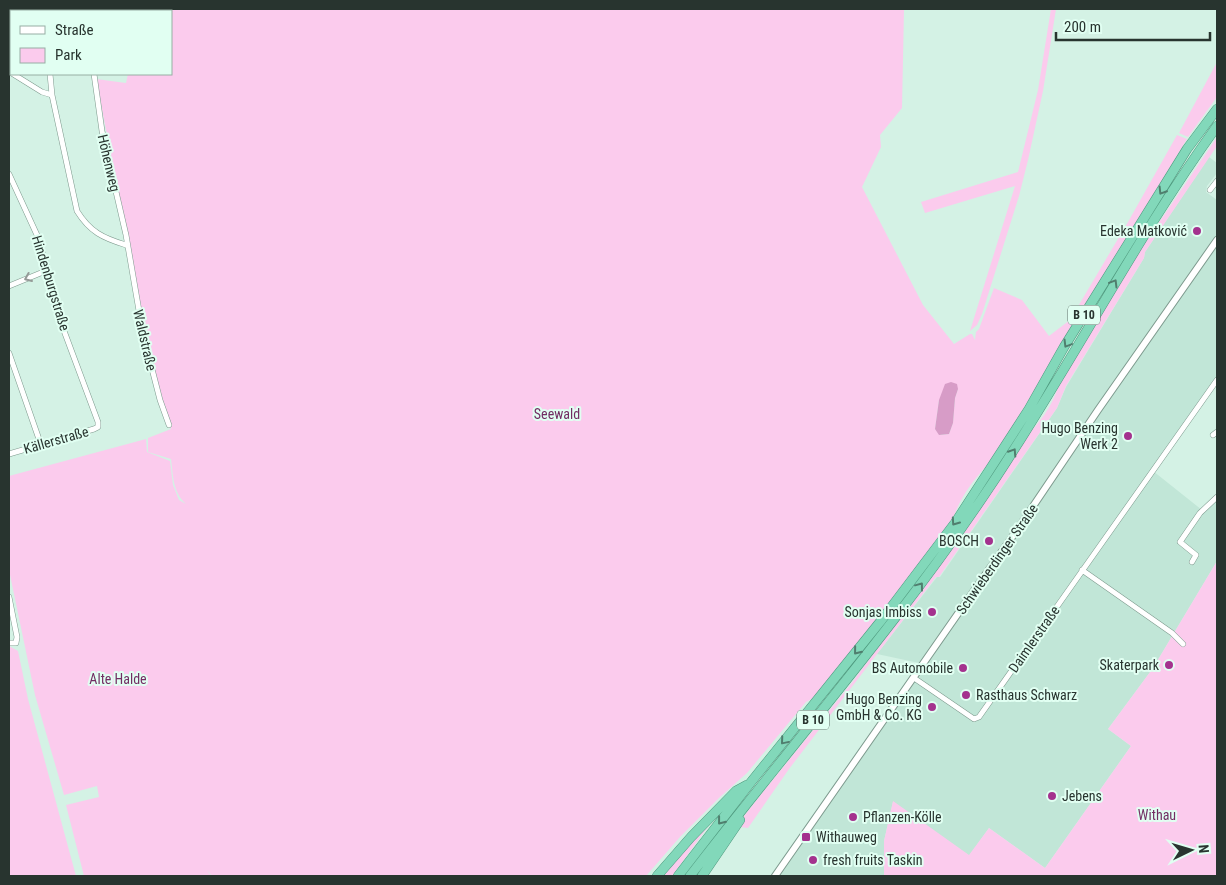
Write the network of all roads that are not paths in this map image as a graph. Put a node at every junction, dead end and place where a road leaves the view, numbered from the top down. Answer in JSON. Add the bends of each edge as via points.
{"nodes":[{"id":1,"x":16,"y":75,"type":"edge"},
{"id":2,"x":50,"y":75,"type":"edge"},
{"id":3,"x":94,"y":75,"type":"edge"},
{"id":4,"x":52,"y":95,"type":"junction"},
{"id":5,"x":1217,"y":109,"type":"edge"},
{"id":6,"x":1217,"y":126,"type":"edge"},
{"id":7,"x":9,"y":174,"type":"edge"},
{"id":8,"x":1217,"y":181,"type":"edge"},
{"id":9,"x":1210,"y":190,"type":"dead end"},
{"id":10,"x":1217,"y":240,"type":"edge"},
{"id":11,"x":126,"y":245,"type":"junction"},
{"id":12,"x":128,"y":253,"type":"joint"},
{"id":13,"x":48,"y":270,"type":"junction"},
{"id":14,"x":9,"y":286,"type":"edge"},
{"id":15,"x":9,"y":353,"type":"edge"},
{"id":16,"x":1217,"y":380,"type":"edge"},
{"id":17,"x":98,"y":422,"type":"joint"},
{"id":18,"x":169,"y":425,"type":"dead end"},
{"id":19,"x":42,"y":445,"type":"junction"},
{"id":20,"x":9,"y":454,"type":"edge"},
{"id":21,"x":1217,"y":497,"type":"edge"},
{"id":22,"x":1192,"y":562,"type":"dead end"},
{"id":23,"x":1082,"y":570,"type":"junction"},
{"id":24,"x":9,"y":597,"type":"edge"},
{"id":25,"x":9,"y":643,"type":"edge"},
{"id":26,"x":1183,"y":644,"type":"dead end"},
{"id":27,"x":914,"y":678,"type":"junction"},
{"id":28,"x":769,"y":775,"type":"junction"},
{"id":29,"x":751,"y":782,"type":"junction"},
{"id":30,"x":657,"y":876,"type":"edge"},
{"id":31,"x":678,"y":876,"type":"edge"},
{"id":32,"x":690,"y":876,"type":"edge"},
{"id":33,"x":702,"y":876,"type":"edge"},
{"id":34,"x":775,"y":876,"type":"edge"}],
"edges":[{"from":1,"to":4,"type":"street"},
{"from":2,"to":4,"type":"street"},
{"from":3,"to":11,"type":"street","name":"Höhenweg","via":[[102,131]]},
{"from":4,"to":11,"type":"street","via":[[77,211],[97,234]]},
{"from":5,"to":29,"type":"highway","number":"B 10","one_way":true,"via":[[1188,149],[1029,409],[955,523]]},
{"from":28,"to":6,"type":"highway","number":"B 10","one_way":true,"via":[[962,528],[1038,412],[1140,239]]},
{"from":7,"to":13,"type":"street","name":"Hindenburgstraße","via":[[37,235]]},
{"from":8,"to":9,"type":"street"},
{"from":10,"to":27,"type":"street","name":"Schwieberdinger Straße"},
{"from":11,"to":12,"type":"street","name":"Höhenweg"},
{"from":12,"to":18,"type":"street","name":"Waldstraße","via":[[150,362]]},
{"from":13,"to":14,"type":"street","one_way":true},
{"from":13,"to":17,"type":"street","name":"Hindenburgstraße","via":[[54,304]]},
{"from":15,"to":19,"type":"street"},
{"from":16,"to":23,"type":"street","name":"Daimlerstraße"},
{"from":17,"to":19,"type":"street","name":"Källerstraße","via":[[94,430]]},
{"from":19,"to":20,"type":"street","name":"Källerstraße"},
{"from":21,"to":22,"type":"street","via":[[1200,513],[1180,542],[1196,555]]},
{"from":23,"to":26,"type":"street"},
{"from":23,"to":27,"type":"street","name":"Daimlerstraße","via":[[979,717],[974,719]]},
{"from":24,"to":25,"type":"street","via":[[17,637],[16,643]]},
{"from":27,"to":34,"type":"street","name":"Schwieberdinger Straße"},
{"from":28,"to":32,"type":"highway","number":"B 10"},
{"from":28,"to":33,"type":"highway","number":"B 10"},
{"from":29,"to":30,"type":"highway","number":"B 10","via":[[736,791]]},
{"from":29,"to":31,"type":"highway","number":"B 10","one_way":true}]}
